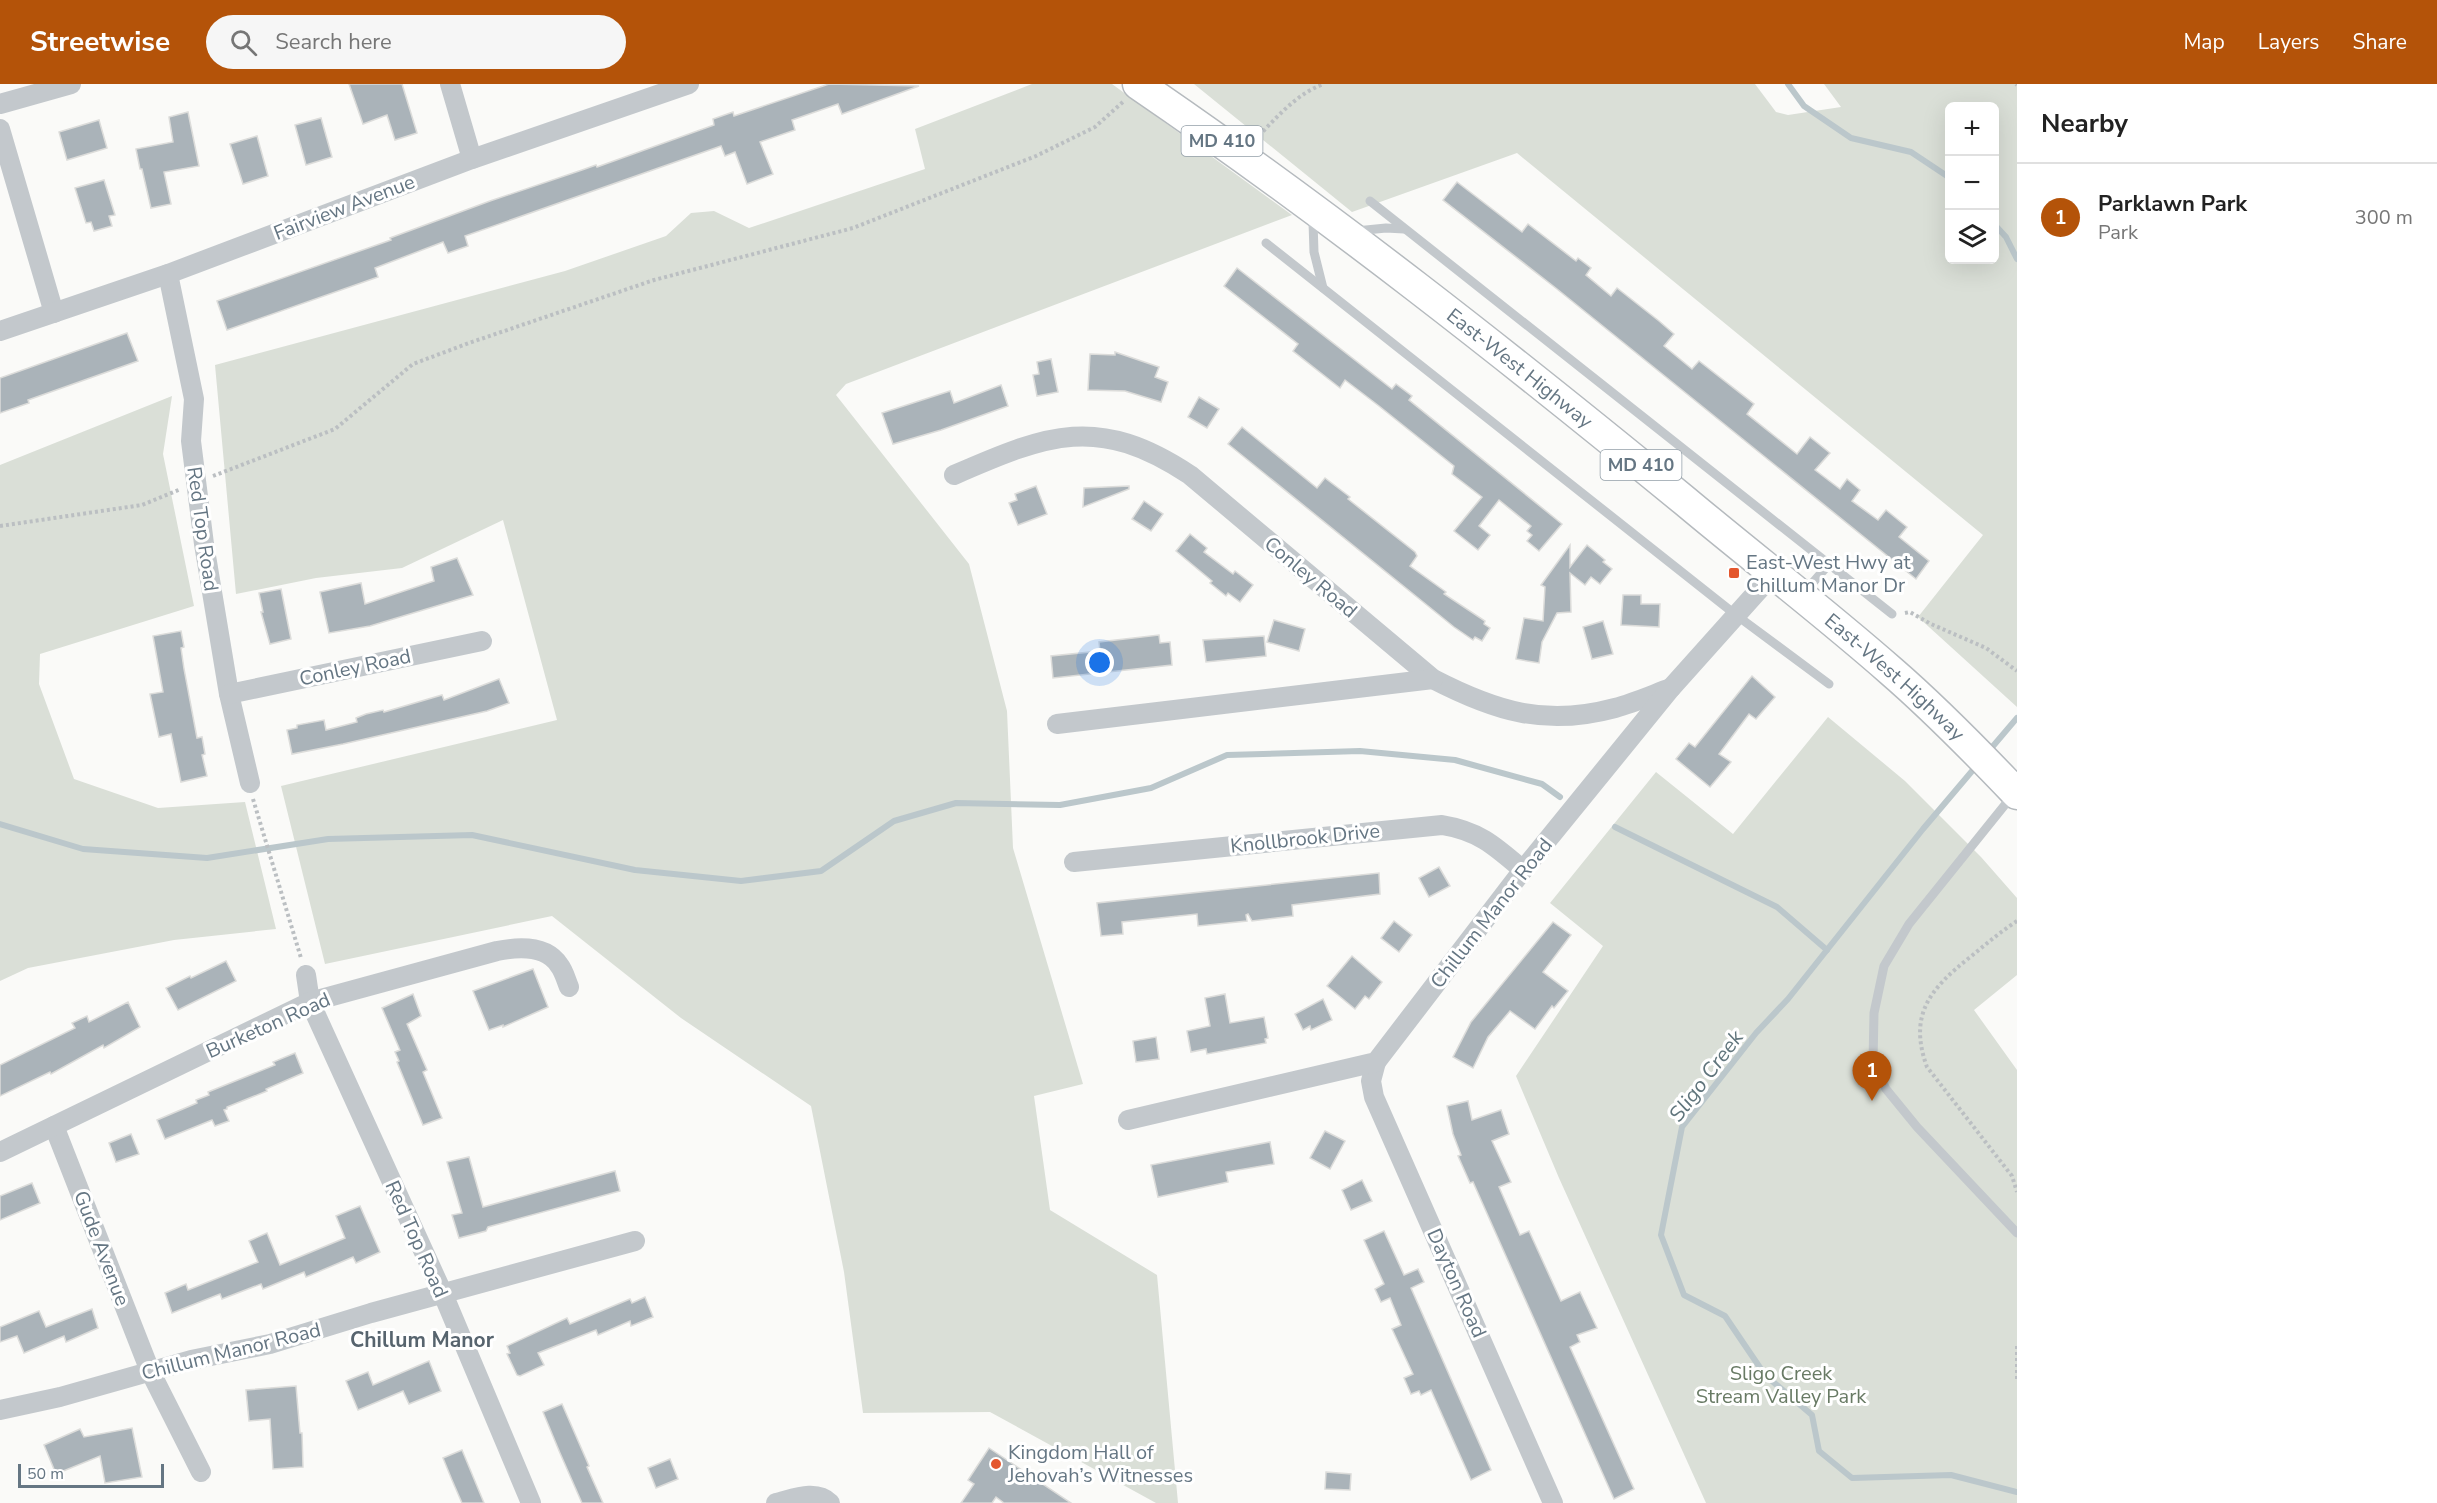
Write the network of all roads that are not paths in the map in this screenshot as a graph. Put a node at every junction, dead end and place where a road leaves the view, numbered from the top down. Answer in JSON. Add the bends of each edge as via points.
{"nodes":[{"id":1,"x":71,"y":84,"type":"edge"},
{"id":2,"x":450,"y":84,"type":"edge"},
{"id":3,"x":689,"y":84,"type":"edge"},
{"id":4,"x":1139,"y":85,"type":"edge"},
{"id":5,"x":0,"y":104,"type":"edge"},
{"id":6,"x":0,"y":129,"type":"edge"},
{"id":7,"x":472,"y":159,"type":"junction"},
{"id":8,"x":1370,"y":201,"type":"dead end"},
{"id":9,"x":1303,"y":203,"type":"junction"},
{"id":10,"x":1409,"y":231,"type":"junction"},
{"id":11,"x":1342,"y":232,"type":"junction"},
{"id":12,"x":1266,"y":243,"type":"dead end"},
{"id":13,"x":168,"y":274,"type":"junction"},
{"id":14,"x":1323,"y":288,"type":"junction"},
{"id":15,"x":54,"y":313,"type":"junction"},
{"id":16,"x":0,"y":331,"type":"edge"},
{"id":17,"x":954,"y":475,"type":"dead end"},
{"id":18,"x":1829,"y":564,"type":"junction"},
{"id":19,"x":1774,"y":573,"type":"junction"},
{"id":20,"x":1802,"y":596,"type":"junction"},
{"id":21,"x":1892,"y":614,"type":"road end"},
{"id":22,"x":1736,"y":615,"type":"junction"},
{"id":23,"x":482,"y":641,"type":"dead end"},
{"id":24,"x":1433,"y":680,"type":"junction"},
{"id":25,"x":1829,"y":684,"type":"dead end"},
{"id":26,"x":1671,"y":688,"type":"junction"},
{"id":27,"x":229,"y":694,"type":"junction"},
{"id":28,"x":1057,"y":724,"type":"dead end"},
{"id":29,"x":250,"y":783,"type":"dead end"},
{"id":30,"x":2013,"y":789,"type":"edge"},
{"id":31,"x":1074,"y":862,"type":"dead end"},
{"id":32,"x":1523,"y":870,"type":"junction"},
{"id":33,"x":306,"y":975,"type":"road end"},
{"id":34,"x":569,"y":987,"type":"dead end"},
{"id":35,"x":310,"y":1002,"type":"junction"},
{"id":36,"x":1376,"y":1062,"type":"junction"},
{"id":37,"x":1128,"y":1120,"type":"dead end"},
{"id":38,"x":54,"y":1126,"type":"junction"},
{"id":39,"x":0,"y":1152,"type":"edge"},
{"id":40,"x":2017,"y":1233,"type":"edge"},
{"id":41,"x":635,"y":1241,"type":"dead end"},
{"id":42,"x":442,"y":1294,"type":"junction"},
{"id":43,"x":150,"y":1371,"type":"junction"},
{"id":44,"x":0,"y":1410,"type":"edge"},
{"id":45,"x":201,"y":1472,"type":"dead end"},
{"id":46,"x":531,"y":1503,"type":"edge"},
{"id":47,"x":776,"y":1503,"type":"edge"},
{"id":48,"x":830,"y":1503,"type":"edge"},
{"id":49,"x":1553,"y":1503,"type":"edge"}],
"edges":[{"from":1,"to":5,"type":"street"},
{"from":2,"to":7,"type":"street"},
{"from":3,"to":7,"type":"street","name":"Fairview Avenue"},
{"from":4,"to":9,"type":"main road","name":"East-West Highway","number":"MD 410"},
{"from":6,"to":15,"type":"street"},
{"from":7,"to":13,"type":"street","name":"Fairview Avenue"},
{"from":8,"to":10,"type":"lane"},
{"from":9,"to":11,"type":"main road","name":"East-West Highway","number":"MD 410"},
{"from":9,"to":14,"type":"lane","via":[[1313,222],[1314,252]]},
{"from":10,"to":11,"type":"lane","via":[[1392,227]]},
{"from":10,"to":18,"type":"lane"},
{"from":11,"to":19,"type":"main road","name":"East-West Highway","number":"MD 410","via":[[1580,415]]},
{"from":12,"to":14,"type":"lane"},
{"from":13,"to":15,"type":"street","name":"Fairview Avenue"},
{"from":13,"to":27,"type":"street","name":"Red Top Road","via":[[194,399],[194,472]]},
{"from":14,"to":22,"type":"lane"},
{"from":15,"to":16,"type":"street","name":"Fairview Avenue"},
{"from":17,"to":24,"type":"street","name":"Conley Road","via":[[1047,439],[1092,436],[1152,452],[1190,475]]},
{"from":18,"to":20,"type":"lane"},
{"from":18,"to":21,"type":"lane"},
{"from":19,"to":20,"type":"main road","name":"East-West Highway","number":"MD 410"},
{"from":19,"to":22,"type":"street","name":"Chillum Manor Road"},
{"from":20,"to":30,"type":"main road","name":"East-West Highway","number":"MD 410","via":[[1891,670]]},
{"from":22,"to":25,"type":"lane"},
{"from":22,"to":26,"type":"street","name":"Chillum Manor Road"},
{"from":23,"to":27,"type":"street","name":"Conley Road"},
{"from":24,"to":26,"type":"street","name":"Conley Road","via":[[1492,706],[1549,717],[1581,716],[1616,708]]},
{"from":24,"to":28,"type":"street"},
{"from":26,"to":32,"type":"street","name":"Chillum Manor Road"},
{"from":27,"to":29,"type":"street","name":"Red Top Road"},
{"from":30,"to":40,"type":"lane","via":[[1915,915],[1884,966],[1874,1013],[1873,1063],[1886,1089],[1917,1127]]},
{"from":31,"to":32,"type":"street","name":"Knollbrook Drive","via":[[1442,825],[1471,831]]},
{"from":32,"to":36,"type":"street","name":"Chillum Manor Road"},
{"from":33,"to":35,"type":"street","name":"Red Top Road"},
{"from":34,"to":35,"type":"street","name":"Burketon Road","via":[[559,964],[548,954],[521,948],[497,951]]},
{"from":35,"to":38,"type":"street","name":"Burketon Road"},
{"from":35,"to":42,"type":"street","name":"Red Top Road"},
{"from":36,"to":37,"type":"street"},
{"from":36,"to":49,"type":"street","name":"Dayton Road","via":[[1371,1081],[1374,1097]]},
{"from":38,"to":39,"type":"street","name":"Burketon Road"},
{"from":38,"to":43,"type":"street","name":"Gude Avenue"},
{"from":41,"to":42,"type":"street","name":"Chillum Manor Road"},
{"from":42,"to":43,"type":"street","name":"Chillum Manor Road","via":[[270,1344]]},
{"from":42,"to":46,"type":"street","name":"Red Top Road"},
{"from":43,"to":44,"type":"street","name":"Chillum Manor Road"},
{"from":43,"to":45,"type":"street","name":"Gude Avenue"},
{"from":47,"to":48,"type":"street","via":[[805,1496],[821,1496]]}]}
